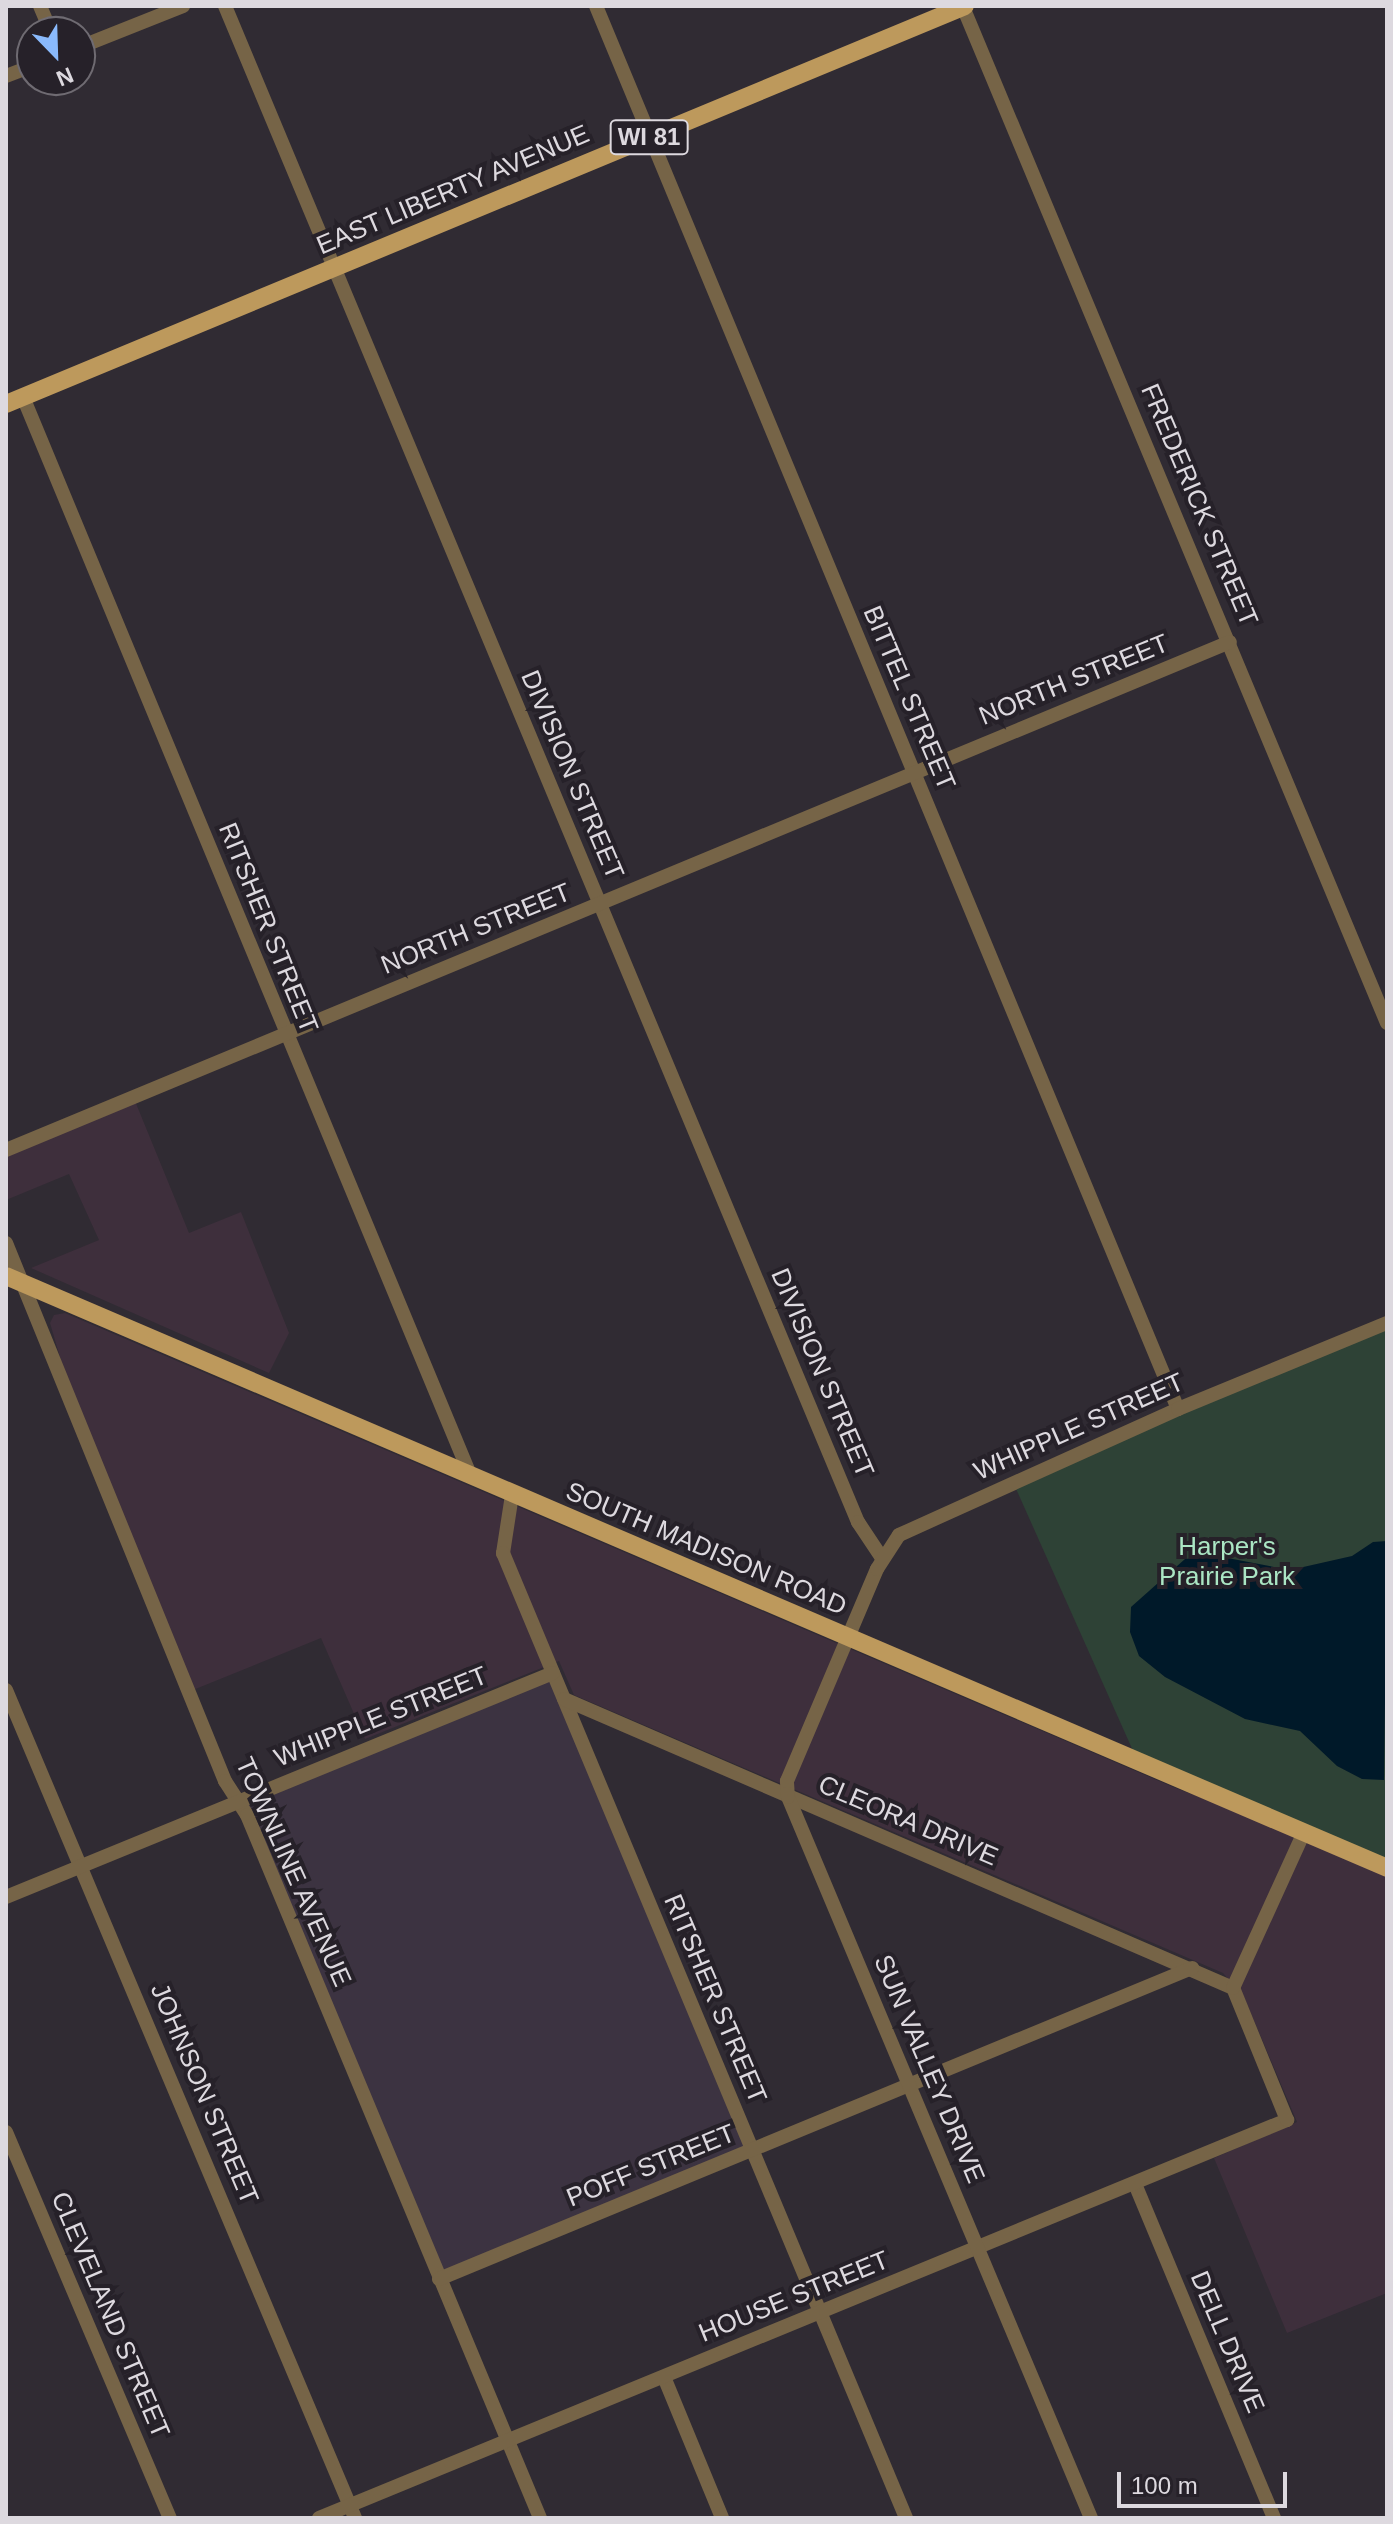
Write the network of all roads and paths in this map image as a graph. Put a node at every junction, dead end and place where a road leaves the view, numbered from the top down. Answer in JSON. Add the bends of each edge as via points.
{"nodes":[{"id":1,"x":183,"y":6,"type":"edge"},
{"id":2,"x":225,"y":6,"type":"edge"},
{"id":3,"x":596,"y":6,"type":"edge"},
{"id":4,"x":964,"y":6,"type":"edge"},
{"id":5,"x":96,"y":41,"type":"edge"},
{"id":6,"x":651,"y":136,"type":"junction"},
{"id":7,"x":334,"y":267,"type":"junction"},
{"id":8,"x":14,"y":401,"type":"edge"},
{"id":9,"x":1230,"y":642,"type":"junction"},
{"id":10,"x":914,"y":772,"type":"junction"},
{"id":11,"x":600,"y":904,"type":"junction"},
{"id":12,"x":1387,"y":1023,"type":"edge"},
{"id":13,"x":286,"y":1034,"type":"junction"},
{"id":14,"x":6,"y":1150,"type":"edge"},
{"id":15,"x":6,"y":1243,"type":"edge"},
{"id":16,"x":14,"y":1280,"type":"edge"},
{"id":17,"x":1387,"y":1323,"type":"edge"},
{"id":18,"x":1178,"y":1409,"type":"junction"},
{"id":19,"x":471,"y":1477,"type":"junction"},
{"id":20,"x":512,"y":1495,"type":"junction"},
{"id":21,"x":882,"y":1558,"type":"junction"},
{"id":22,"x":848,"y":1638,"type":"junction"},
{"id":23,"x":553,"y":1673,"type":"junction"},
{"id":24,"x":6,"y":1690,"type":"edge"},
{"id":25,"x":564,"y":1699,"type":"junction"},
{"id":26,"x":788,"y":1797,"type":"junction"},
{"id":27,"x":238,"y":1801,"type":"junction"},
{"id":28,"x":1304,"y":1832,"type":"junction"},
{"id":29,"x":82,"y":1866,"type":"junction"},
{"id":30,"x":1387,"y":1868,"type":"edge"},
{"id":31,"x":6,"y":1897,"type":"edge"},
{"id":32,"x":1192,"y":1968,"type":"junction"},
{"id":33,"x":1233,"y":1988,"type":"junction"},
{"id":34,"x":909,"y":2085,"type":"junction"},
{"id":35,"x":6,"y":2132,"type":"edge"},
{"id":36,"x":752,"y":2150,"type":"junction"},
{"id":37,"x":1135,"y":2184,"type":"junction"},
{"id":38,"x":979,"y":2247,"type":"junction"},
{"id":39,"x":439,"y":2279,"type":"junction"},
{"id":40,"x":820,"y":2312,"type":"junction"},
{"id":41,"x":664,"y":2377,"type":"junction"},
{"id":42,"x":507,"y":2440,"type":"junction"},
{"id":43,"x":352,"y":2512,"type":"edge"},
{"id":44,"x":170,"y":2518,"type":"edge"},
{"id":45,"x":319,"y":2518,"type":"edge"},
{"id":46,"x":540,"y":2518,"type":"edge"},
{"id":47,"x":722,"y":2518,"type":"edge"},
{"id":48,"x":906,"y":2518,"type":"edge"},
{"id":49,"x":1091,"y":2518,"type":"edge"},
{"id":50,"x":1274,"y":2518,"type":"edge"}],
"edges":[{"from":1,"to":5,"type":"street"},
{"from":2,"to":7,"type":"street","name":"DIVISION STREET"},
{"from":3,"to":6,"type":"street","name":"BITTEL STREET"},
{"from":4,"to":6,"type":"main road","name":"EAST LIBERTY AVENUE","number":"WI 81"},
{"from":4,"to":9,"type":"street","name":"FREDERICK STREET"},
{"from":6,"to":7,"type":"main road","name":"EAST LIBERTY AVENUE","number":"WI 81"},
{"from":6,"to":10,"type":"street","name":"BITTEL STREET"},
{"from":7,"to":8,"type":"main road","name":"EAST LIBERTY AVENUE","number":"WI 81"},
{"from":7,"to":11,"type":"street","name":"DIVISION STREET"},
{"from":8,"to":13,"type":"street","name":"RITSHER STREET"},
{"from":9,"to":10,"type":"street","name":"NORTH STREET"},
{"from":9,"to":12,"type":"street","name":"FREDERICK STREET"},
{"from":10,"to":11,"type":"street","name":"NORTH STREET"},
{"from":10,"to":18,"type":"street","name":"BITTEL STREET"},
{"from":11,"to":13,"type":"street","name":"NORTH STREET"},
{"from":11,"to":21,"type":"street","name":"DIVISION STREET","via":[[858,1522]]},
{"from":13,"to":14,"type":"street","name":"NORTH STREET"},
{"from":13,"to":19,"type":"street","name":"RITSHER STREET"},
{"from":15,"to":16,"type":"street","name":"TOWNLINE AVENUE"},
{"from":16,"to":19,"type":"main road","name":"SOUTH MADISON ROAD"},
{"from":16,"to":27,"type":"street","name":"TOWNLINE AVENUE","via":[[219,1767]]},
{"from":17,"to":18,"type":"street","name":"WHIPPLE STREET"},
{"from":18,"to":21,"type":"street","name":"WHIPPLE STREET","via":[[909,1527]]},
{"from":19,"to":20,"type":"main road","name":"SOUTH MADISON ROAD"},
{"from":20,"to":22,"type":"main road","name":"SOUTH MADISON ROAD"},
{"from":20,"to":23,"type":"street","name":"RITSHER STREET","via":[[503,1553]]},
{"from":21,"to":22,"type":"street","name":"WHIPPLE STREET"},
{"from":22,"to":26,"type":"street","via":[[790,1767]]},
{"from":22,"to":28,"type":"main road","name":"SOUTH MADISON ROAD"},
{"from":23,"to":25,"type":"street","name":"RITSHER STREET"},
{"from":23,"to":27,"type":"street","name":"WHIPPLE STREET"},
{"from":24,"to":29,"type":"street","name":"JOHNSON STREET"},
{"from":25,"to":26,"type":"street","name":"CLEORA DRIVE"},
{"from":25,"to":36,"type":"street","name":"RITSHER STREET"},
{"from":26,"to":32,"type":"street","name":"CLEORA DRIVE"},
{"from":26,"to":34,"type":"street","name":"SUN VALLEY DRIVE"},
{"from":27,"to":29,"type":"street","name":"WHIPPLE STREET"},
{"from":27,"to":39,"type":"street","name":"TOWNLINE AVENUE"},
{"from":28,"to":30,"type":"main road","name":"SOUTH MADISON ROAD"},
{"from":28,"to":33,"type":"street"},
{"from":29,"to":31,"type":"street","name":"WHIPPLE STREET"},
{"from":29,"to":43,"type":"street","name":"JOHNSON STREET"},
{"from":32,"to":33,"type":"street","name":"CLEORA DRIVE"},
{"from":32,"to":34,"type":"street","name":"POFF STREET"},
{"from":33,"to":37,"type":"street","name":"HOUSE STREET","via":[[1287,2120]]},
{"from":34,"to":36,"type":"street","name":"POFF STREET"},
{"from":34,"to":38,"type":"street","name":"SUN VALLEY DRIVE"},
{"from":35,"to":44,"type":"street","name":"CLEVELAND STREET"},
{"from":36,"to":39,"type":"street","name":"POFF STREET"},
{"from":36,"to":40,"type":"street","name":"RITSHER STREET"},
{"from":37,"to":38,"type":"street","name":"HOUSE STREET"},
{"from":37,"to":50,"type":"street","name":"DELL DRIVE"},
{"from":38,"to":40,"type":"street","name":"HOUSE STREET"},
{"from":38,"to":49,"type":"street","name":"SUN VALLEY DRIVE"},
{"from":39,"to":42,"type":"street","name":"TOWNLINE AVENUE"},
{"from":40,"to":41,"type":"street","name":"HOUSE STREET"},
{"from":40,"to":48,"type":"street","name":"RITSHER STREET"},
{"from":41,"to":42,"type":"street","name":"HOUSE STREET"},
{"from":41,"to":47,"type":"street"},
{"from":42,"to":43,"type":"street","name":"HOUSE STREET"},
{"from":42,"to":46,"type":"street","name":"TOWNLINE AVENUE"},
{"from":43,"to":45,"type":"street","name":"HOUSE STREET"}]}
